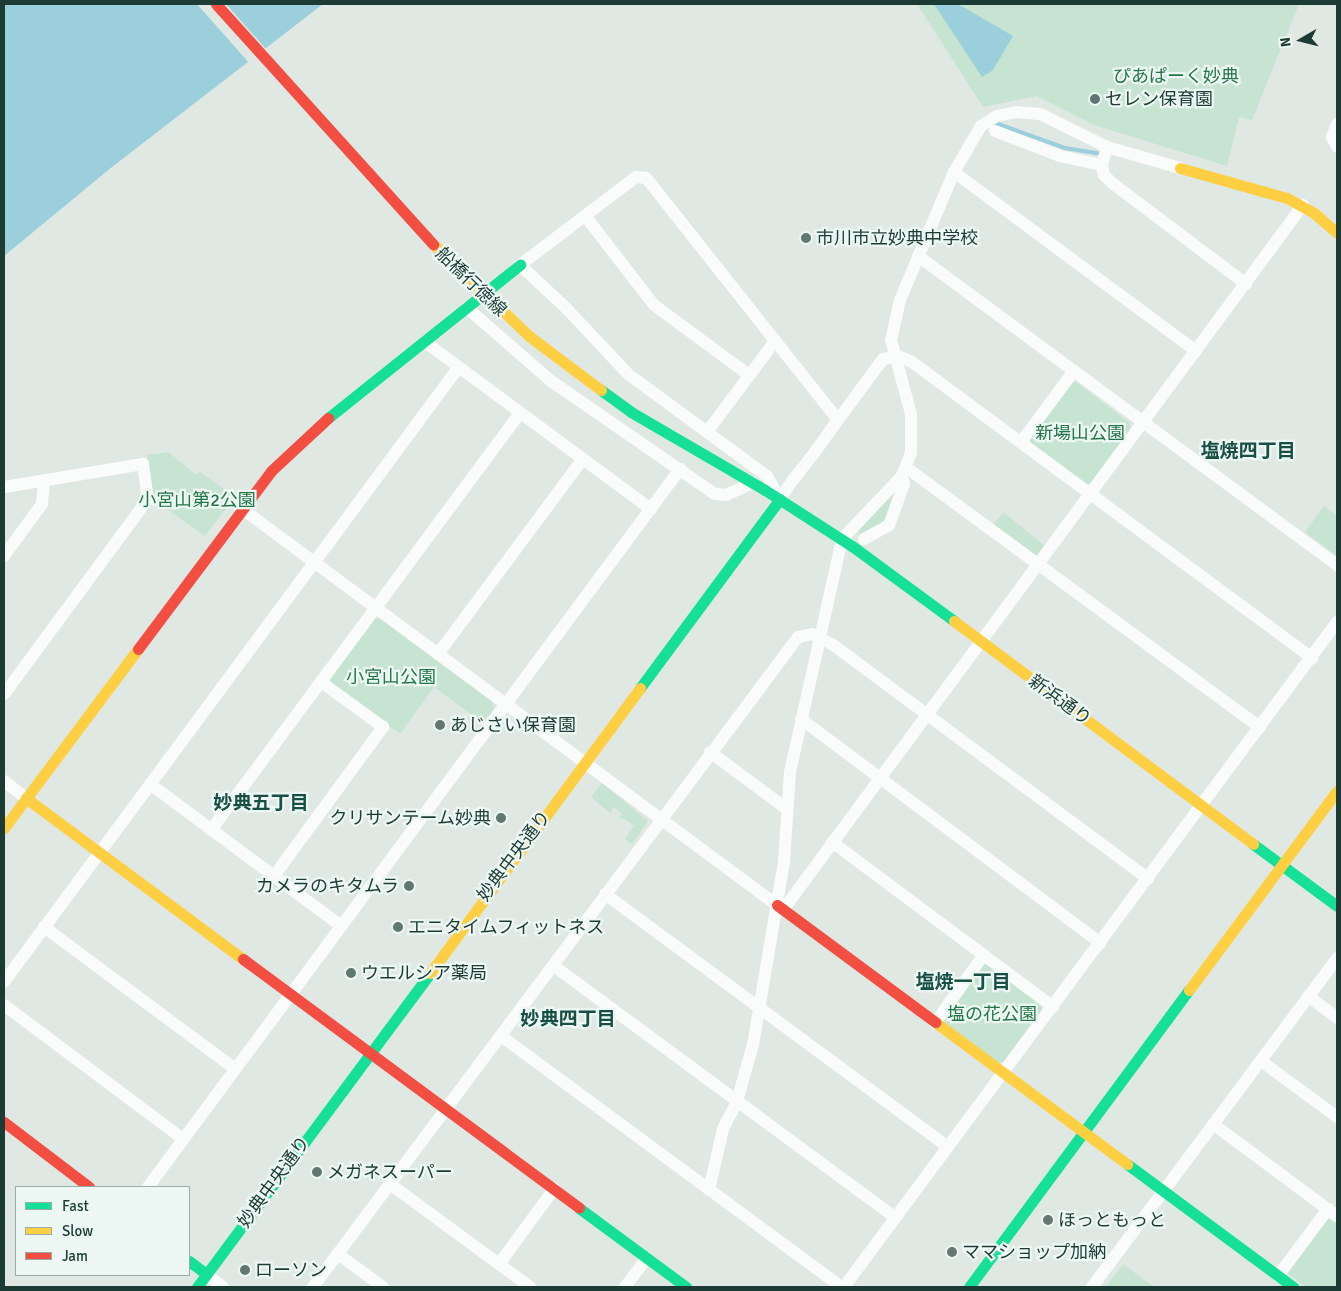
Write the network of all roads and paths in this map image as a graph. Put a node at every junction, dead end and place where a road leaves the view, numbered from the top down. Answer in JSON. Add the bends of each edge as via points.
{"nodes":[{"id":1,"x":216,"y":4,"type":"edge"},
{"id":2,"x":1337,"y":124,"type":"edge"},
{"id":3,"x":994,"y":131,"type":"dead end"},
{"id":4,"x":1107,"y":147,"type":"junction"},
{"id":5,"x":1337,"y":147,"type":"edge"},
{"id":6,"x":1102,"y":166,"type":"junction"},
{"id":7,"x":1180,"y":168,"type":"joint"},
{"id":8,"x":954,"y":172,"type":"junction"},
{"id":9,"x":1303,"y":205,"type":"junction"},
{"id":10,"x":586,"y":217,"type":"junction"},
{"id":11,"x":1332,"y":221,"type":"edge"},
{"id":12,"x":1337,"y":233,"type":"edge"},
{"id":13,"x":918,"y":256,"type":"junction"},
{"id":14,"x":520,"y":265,"type":"junction"},
{"id":15,"x":1246,"y":284,"type":"junction"},
{"id":16,"x":468,"y":308,"type":"junction"},
{"id":17,"x":775,"y":341,"type":"junction"},
{"id":18,"x":425,"y":342,"type":"junction"},
{"id":19,"x":1196,"y":351,"type":"junction"},
{"id":20,"x":893,"y":356,"type":"junction"},
{"id":21,"x":458,"y":368,"type":"junction"},
{"id":22,"x":1074,"y":372,"type":"junction"},
{"id":23,"x":749,"y":375,"type":"junction"},
{"id":24,"x":520,"y":413,"type":"junction"},
{"id":25,"x":838,"y":420,"type":"junction"},
{"id":26,"x":1143,"y":422,"type":"junction"},
{"id":27,"x":707,"y":432,"type":"junction"},
{"id":28,"x":1021,"y":442,"type":"junction"},
{"id":29,"x":583,"y":459,"type":"junction"},
{"id":30,"x":680,"y":468,"type":"junction"},
{"id":31,"x":905,"y":472,"type":"junction"},
{"id":32,"x":44,"y":480,"type":"junction"},
{"id":33,"x":754,"y":483,"type":"junction"},
{"id":34,"x":4,"y":487,"type":"edge"},
{"id":35,"x":1090,"y":493,"type":"junction"},
{"id":36,"x":780,"y":499,"type":"junction"},
{"id":37,"x":241,"y":508,"type":"junction"},
{"id":38,"x":651,"y":509,"type":"junction"},
{"id":39,"x":842,"y":539,"type":"junction"},
{"id":40,"x":864,"y":539,"type":"dead end"},
{"id":41,"x":4,"y":556,"type":"edge"},
{"id":42,"x":314,"y":562,"type":"junction"},
{"id":43,"x":1038,"y":563,"type":"junction"},
{"id":44,"x":1337,"y":565,"type":"edge"},
{"id":45,"x":376,"y":608,"type":"junction"},
{"id":46,"x":1337,"y":622,"type":"edge"},
{"id":47,"x":819,"y":636,"type":"junction"},
{"id":48,"x":980,"y":641,"type":"junction"},
{"id":49,"x":438,"y":654,"type":"junction"},
{"id":50,"x":1312,"y":658,"type":"junction"},
{"id":51,"x":321,"y":682,"type":"junction"},
{"id":52,"x":4,"y":694,"type":"edge"},
{"id":53,"x":506,"y":704,"type":"junction"},
{"id":54,"x":926,"y":714,"type":"junction"},
{"id":55,"x":801,"y":719,"type":"junction"},
{"id":56,"x":1260,"y":727,"type":"junction"},
{"id":57,"x":710,"y":752,"type":"junction"},
{"id":58,"x":584,"y":762,"type":"junction"},
{"id":59,"x":879,"y":778,"type":"junction"},
{"id":60,"x":4,"y":781,"type":"edge"},
{"id":61,"x":150,"y":784,"type":"junction"},
{"id":62,"x":1337,"y":791,"type":"edge"},
{"id":63,"x":26,"y":798,"type":"junction"},
{"id":64,"x":1202,"y":805,"type":"junction"},
{"id":65,"x":787,"y":809,"type":"junction"},
{"id":66,"x":661,"y":818,"type":"junction"},
{"id":67,"x":4,"y":828,"type":"edge"},
{"id":68,"x":211,"y":830,"type":"junction"},
{"id":69,"x":832,"y":842,"type":"junction"},
{"id":70,"x":99,"y":852,"type":"junction"},
{"id":71,"x":1282,"y":865,"type":"junction"},
{"id":72,"x":274,"y":876,"type":"junction"},
{"id":73,"x":1148,"y":879,"type":"junction"},
{"id":74,"x":605,"y":894,"type":"junction"},
{"id":75,"x":1337,"y":906,"type":"edge"},
{"id":76,"x":780,"y":907,"type":"junction"},
{"id":77,"x":341,"y":926,"type":"junction"},
{"id":78,"x":44,"y":927,"type":"junction"},
{"id":79,"x":1100,"y":943,"type":"junction"},
{"id":80,"x":983,"y":956,"type":"junction"},
{"id":81,"x":1337,"y":958,"type":"edge"},
{"id":82,"x":554,"y":966,"type":"junction"},
{"id":83,"x":4,"y":982,"type":"edge"},
{"id":84,"x":291,"y":994,"type":"junction"},
{"id":85,"x":1308,"y":996,"type":"junction"},
{"id":86,"x":4,"y":1005,"type":"edge"},
{"id":87,"x":757,"y":1007,"type":"junction"},
{"id":88,"x":1053,"y":1007,"type":"junction"},
{"id":89,"x":1337,"y":1018,"type":"edge"},
{"id":90,"x":935,"y":1023,"type":"junction"},
{"id":91,"x":501,"y":1036,"type":"junction"},
{"id":92,"x":369,"y":1052,"type":"junction"},
{"id":93,"x":1261,"y":1061,"type":"junction"},
{"id":94,"x":235,"y":1069,"type":"junction"},
{"id":95,"x":1004,"y":1073,"type":"junction"},
{"id":96,"x":737,"y":1101,"type":"junction"},
{"id":97,"x":446,"y":1109,"type":"junction"},
{"id":98,"x":1337,"y":1117,"type":"edge"},
{"id":99,"x":4,"y":1122,"type":"edge"},
{"id":100,"x":1213,"y":1124,"type":"junction"},
{"id":101,"x":1083,"y":1132,"type":"junction"},
{"id":102,"x":184,"y":1139,"type":"junction"},
{"id":103,"x":948,"y":1147,"type":"junction"},
{"id":104,"x":390,"y":1184,"type":"junction"},
{"id":105,"x":88,"y":1186,"type":"edge"},
{"id":106,"x":149,"y":1186,"type":"edge"},
{"id":107,"x":554,"y":1189,"type":"junction"},
{"id":108,"x":709,"y":1190,"type":"junction"},
{"id":109,"x":1163,"y":1191,"type":"junction"},
{"id":110,"x":1332,"y":1213,"type":"edge"},
{"id":111,"x":895,"y":1218,"type":"junction"},
{"id":112,"x":338,"y":1254,"type":"junction"},
{"id":113,"x":647,"y":1258,"type":"junction"},
{"id":114,"x":190,"y":1262,"type":"edge"},
{"id":115,"x":499,"y":1264,"type":"junction"},
{"id":116,"x":206,"y":1274,"type":"junction"},
{"id":117,"x":1278,"y":1276,"type":"junction"},
{"id":118,"x":197,"y":1287,"type":"edge"},
{"id":119,"x":223,"y":1287,"type":"edge"},
{"id":120,"x":313,"y":1287,"type":"edge"},
{"id":121,"x":383,"y":1287,"type":"edge"},
{"id":122,"x":530,"y":1287,"type":"edge"},
{"id":123,"x":625,"y":1287,"type":"edge"},
{"id":124,"x":686,"y":1287,"type":"edge"},
{"id":125,"x":843,"y":1287,"type":"edge"},
{"id":126,"x":969,"y":1287,"type":"edge"},
{"id":127,"x":1092,"y":1287,"type":"edge"},
{"id":128,"x":1292,"y":1287,"type":"edge"}],
"edges":[{"from":1,"to":33,"type":"street","name":"船橋行徳線","via":[[452,265],[529,336],[631,412]]},
{"from":2,"to":5,"type":"street","via":[[1332,137]]},
{"from":3,"to":6,"type":"street","via":[[1060,156]]},
{"from":4,"to":6,"type":"street"},
{"from":4,"to":7,"type":"street"},
{"from":4,"to":8,"type":"street","via":[[1040,114],[1016,112],[996,116],[981,126]]},
{"from":6,"to":15,"type":"street","via":[[1104,175],[1112,183]]},
{"from":7,"to":9,"type":"street"},
{"from":8,"to":13,"type":"street"},
{"from":8,"to":19,"type":"street"},
{"from":9,"to":11,"type":"street"},
{"from":9,"to":15,"type":"street"},
{"from":10,"to":14,"type":"street"},
{"from":10,"to":17,"type":"street","via":[[636,177],[646,178]]},
{"from":10,"to":23,"type":"street","via":[[654,305]]},
{"from":11,"to":12,"type":"street"},
{"from":13,"to":20,"type":"street","via":[[900,300],[891,340]]},
{"from":13,"to":22,"type":"street"},
{"from":14,"to":16,"type":"street"},
{"from":14,"to":27,"type":"street","via":[[628,374]]},
{"from":15,"to":19,"type":"street"},
{"from":16,"to":18,"type":"street"},
{"from":16,"to":30,"type":"street","via":[[552,381],[624,434]]},
{"from":17,"to":23,"type":"street"},
{"from":17,"to":25,"type":"street"},
{"from":18,"to":21,"type":"street"},
{"from":18,"to":37,"type":"street","via":[[297,445]]},
{"from":19,"to":26,"type":"street"},
{"from":20,"to":25,"type":"street","via":[[883,359]]},
{"from":20,"to":28,"type":"street","via":[[912,362]]},
{"from":20,"to":31,"type":"street","via":[[911,414],[912,438]]},
{"from":21,"to":24,"type":"street"},
{"from":21,"to":42,"type":"street"},
{"from":22,"to":26,"type":"street"},
{"from":22,"to":28,"type":"street"},
{"from":23,"to":27,"type":"street"},
{"from":24,"to":29,"type":"street"},
{"from":24,"to":45,"type":"street"},
{"from":25,"to":36,"type":"street"},
{"from":26,"to":35,"type":"street"},
{"from":26,"to":44,"type":"street"},
{"from":27,"to":36,"type":"street","via":[[767,476]]},
{"from":28,"to":35,"type":"street"},
{"from":29,"to":38,"type":"street"},
{"from":29,"to":49,"type":"street"},
{"from":30,"to":33,"type":"street","via":[[721,496]]},
{"from":30,"to":38,"type":"street"},
{"from":31,"to":39,"type":"street"},
{"from":31,"to":40,"type":"street","via":[[904,484],[889,525]]},
{"from":31,"to":43,"type":"street"},
{"from":32,"to":34,"type":"street"},
{"from":32,"to":41,"type":"street","via":[[42,504]]},
{"from":32,"to":52,"type":"street","via":[[143,464],[148,499]]},
{"from":33,"to":36,"type":"street","name":"船橋行徳線"},
{"from":35,"to":43,"type":"street"},
{"from":35,"to":50,"type":"street"},
{"from":36,"to":39,"type":"street","name":"新浜通り"},
{"from":36,"to":58,"type":"street","name":"妙典中央通り"},
{"from":37,"to":42,"type":"street"},
{"from":37,"to":63,"type":"street"},
{"from":38,"to":53,"type":"street"},
{"from":39,"to":47,"type":"street"},
{"from":39,"to":48,"type":"street","name":"新浜通り"},
{"from":42,"to":45,"type":"street"},
{"from":42,"to":61,"type":"street"},
{"from":43,"to":48,"type":"street"},
{"from":43,"to":56,"type":"street"},
{"from":45,"to":49,"type":"street"},
{"from":45,"to":51,"type":"street"},
{"from":46,"to":50,"type":"street"},
{"from":47,"to":54,"type":"street"},
{"from":47,"to":55,"type":"street"},
{"from":47,"to":57,"type":"street","via":[[805,634],[792,643]]},
{"from":48,"to":54,"type":"street"},
{"from":48,"to":64,"type":"street","name":"新浜通り"},
{"from":49,"to":53,"type":"street"},
{"from":50,"to":56,"type":"street"},
{"from":51,"to":68,"type":"street"},
{"from":51,"to":72,"type":"street","via":[[383,728]]},
{"from":53,"to":58,"type":"street"},
{"from":53,"to":77,"type":"street"},
{"from":54,"to":59,"type":"street"},
{"from":54,"to":73,"type":"street"},
{"from":55,"to":59,"type":"street"},
{"from":55,"to":65,"type":"street","via":[[790,772]]},
{"from":56,"to":64,"type":"street"},
{"from":57,"to":65,"type":"street"},
{"from":57,"to":66,"type":"street"},
{"from":58,"to":66,"type":"street"},
{"from":58,"to":92,"type":"street","name":"妙典中央通り"},
{"from":59,"to":69,"type":"street"},
{"from":59,"to":79,"type":"street"},
{"from":60,"to":63,"type":"street"},
{"from":61,"to":68,"type":"street"},
{"from":61,"to":70,"type":"street"},
{"from":62,"to":71,"type":"street"},
{"from":63,"to":67,"type":"street"},
{"from":63,"to":70,"type":"street"},
{"from":64,"to":71,"type":"street","name":"新浜通り"},
{"from":64,"to":73,"type":"street"},
{"from":65,"to":76,"type":"street"},
{"from":66,"to":74,"type":"street"},
{"from":66,"to":76,"type":"street"},
{"from":68,"to":72,"type":"street"},
{"from":69,"to":76,"type":"street"},
{"from":69,"to":80,"type":"street"},
{"from":70,"to":78,"type":"street"},
{"from":70,"to":84,"type":"street"},
{"from":71,"to":75,"type":"street","name":"新浜通り"},
{"from":71,"to":101,"type":"street"},
{"from":72,"to":77,"type":"street"},
{"from":73,"to":79,"type":"street"},
{"from":74,"to":82,"type":"street"},
{"from":74,"to":87,"type":"street"},
{"from":76,"to":87,"type":"street"},
{"from":76,"to":90,"type":"street"},
{"from":77,"to":84,"type":"street"},
{"from":78,"to":83,"type":"street"},
{"from":78,"to":94,"type":"street"},
{"from":79,"to":88,"type":"street"},
{"from":80,"to":88,"type":"street"},
{"from":80,"to":90,"type":"street"},
{"from":81,"to":85,"type":"street"},
{"from":82,"to":91,"type":"street"},
{"from":82,"to":96,"type":"street"},
{"from":84,"to":92,"type":"street"},
{"from":84,"to":94,"type":"street"},
{"from":85,"to":89,"type":"street"},
{"from":85,"to":93,"type":"street"},
{"from":86,"to":102,"type":"street"},
{"from":87,"to":96,"type":"street","via":[[753,1045]]},
{"from":87,"to":103,"type":"street"},
{"from":88,"to":95,"type":"street"},
{"from":90,"to":95,"type":"street"},
{"from":91,"to":97,"type":"street"},
{"from":91,"to":108,"type":"street"},
{"from":92,"to":97,"type":"street"},
{"from":92,"to":116,"type":"street","name":"妙典中央通り"},
{"from":93,"to":98,"type":"street"},
{"from":93,"to":100,"type":"street"},
{"from":94,"to":102,"type":"street"},
{"from":95,"to":101,"type":"street"},
{"from":95,"to":103,"type":"street"},
{"from":96,"to":108,"type":"street","via":[[723,1129]]},
{"from":96,"to":111,"type":"street"},
{"from":97,"to":104,"type":"street"},
{"from":97,"to":107,"type":"street"},
{"from":99,"to":105,"type":"street"},
{"from":100,"to":109,"type":"street"},
{"from":100,"to":110,"type":"street"},
{"from":101,"to":109,"type":"street"},
{"from":101,"to":126,"type":"street"},
{"from":102,"to":106,"type":"street"},
{"from":103,"to":111,"type":"street"},
{"from":104,"to":112,"type":"street"},
{"from":104,"to":115,"type":"street"},
{"from":107,"to":113,"type":"street"},
{"from":107,"to":115,"type":"street"},
{"from":108,"to":125,"type":"street"},
{"from":109,"to":117,"type":"street"},
{"from":109,"to":127,"type":"street"},
{"from":110,"to":117,"type":"street"},
{"from":111,"to":125,"type":"street"},
{"from":112,"to":120,"type":"street"},
{"from":112,"to":121,"type":"street"},
{"from":113,"to":123,"type":"street"},
{"from":113,"to":124,"type":"street"},
{"from":114,"to":116,"type":"street"},
{"from":115,"to":122,"type":"street"},
{"from":116,"to":118,"type":"street","name":"妙典中央通り"},
{"from":116,"to":119,"type":"street"},
{"from":117,"to":128,"type":"street"}]}
